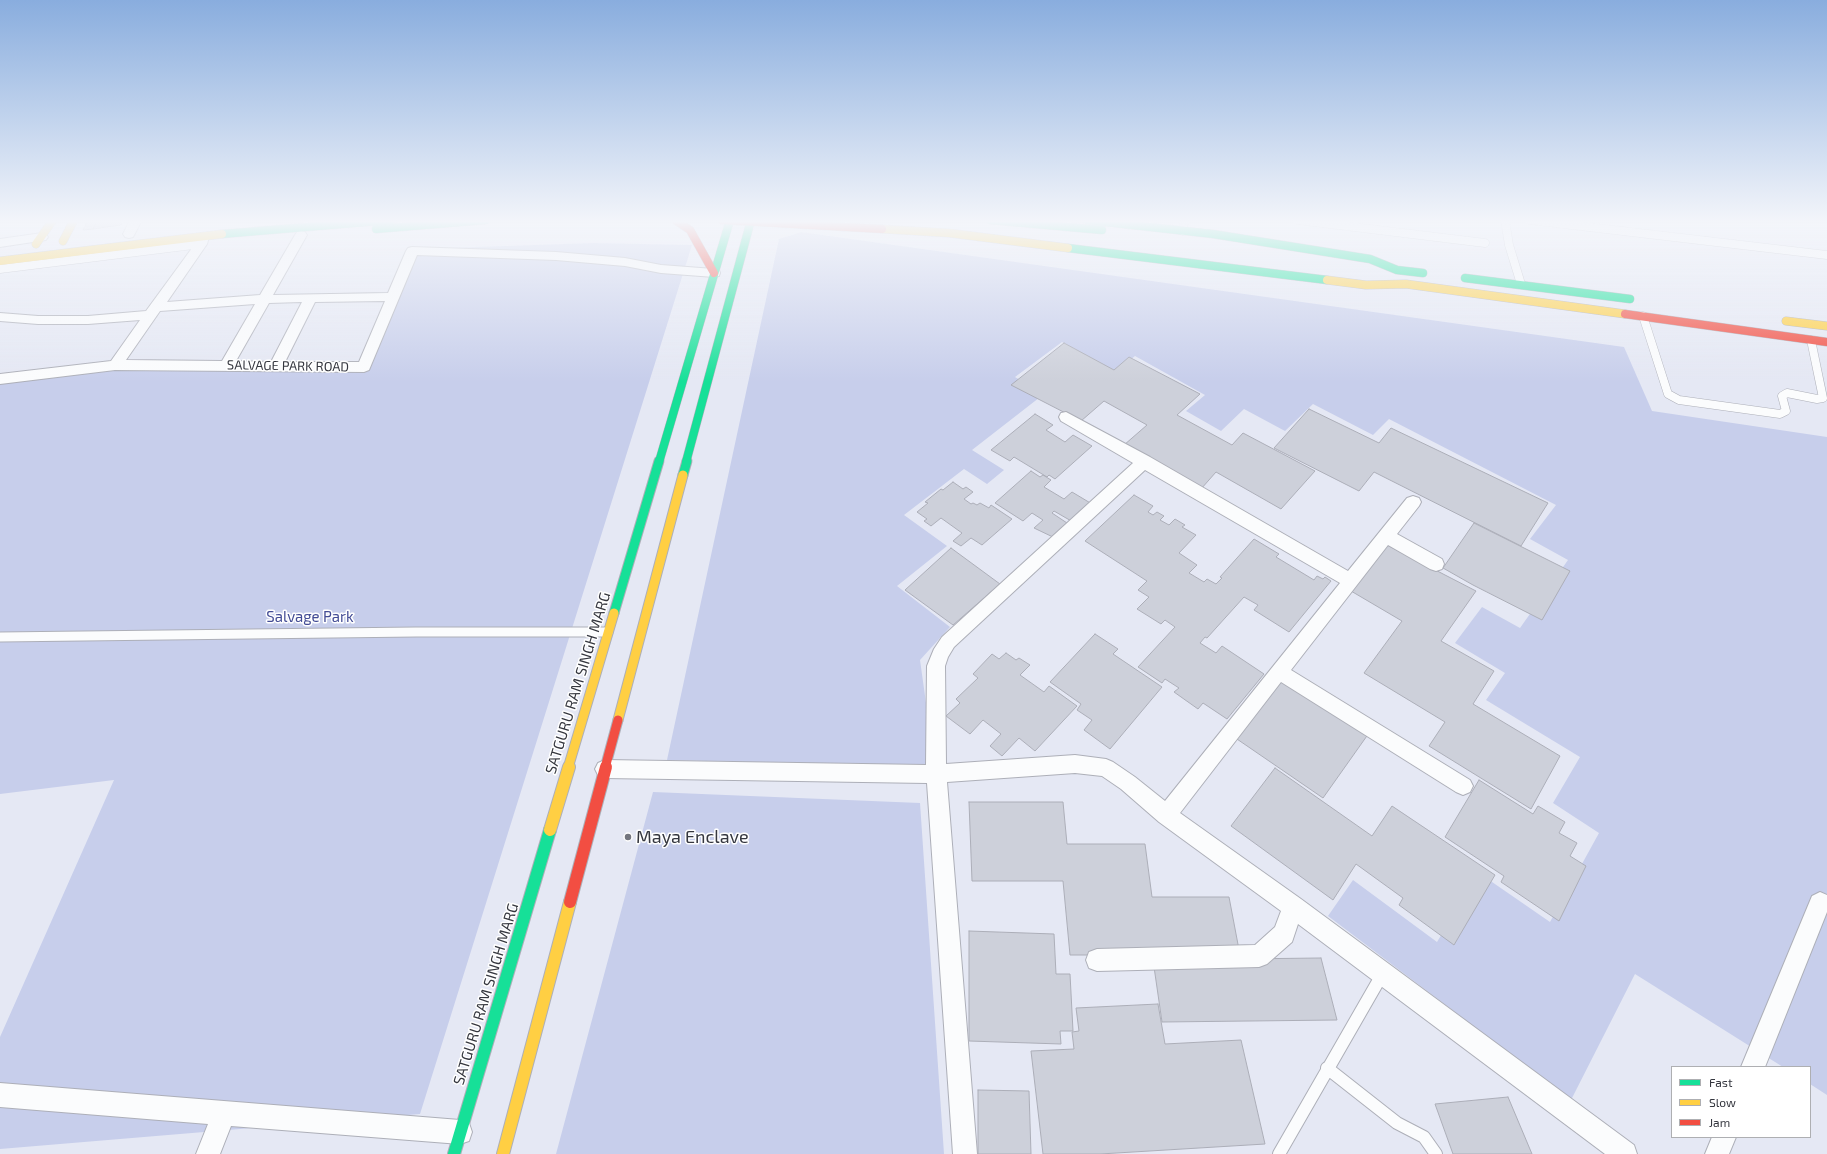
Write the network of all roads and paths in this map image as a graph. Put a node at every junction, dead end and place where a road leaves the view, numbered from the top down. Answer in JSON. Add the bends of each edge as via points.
{"nodes":[{"id":1,"x":714,"y":273,"type":"edge"},
{"id":2,"x":179,"y":274,"type":"edge"},
{"id":3,"x":278,"y":274,"type":"edge"},
{"id":4,"x":403,"y":274,"type":"edge"},
{"id":5,"x":736,"y":274,"type":"edge"},
{"id":6,"x":1270,"y":274,"type":"edge"},
{"id":7,"x":1339,"y":274,"type":"edge"},
{"id":8,"x":1427,"y":274,"type":"edge"},
{"id":9,"x":1518,"y":274,"type":"edge"},
{"id":10,"x":1436,"y":275,"type":"dead end"},
{"id":11,"x":1459,"y":277,"type":"dead end"},
{"id":12,"x":1406,"y":284,"type":"junction"},
{"id":13,"x":1521,"y":284,"type":"junction"},
{"id":14,"x":393,"y":297,"type":"junction"},
{"id":15,"x":311,"y":298,"type":"junction"},
{"id":16,"x":263,"y":299,"type":"junction"},
{"id":17,"x":1638,"y":300,"type":"dead end"},
{"id":18,"x":152,"y":311,"type":"junction"},
{"id":19,"x":1643,"y":316,"type":"junction"},
{"id":20,"x":0,"y":318,"type":"edge"},
{"id":21,"x":1778,"y":320,"type":"dead end"},
{"id":22,"x":1827,"y":326,"type":"edge"},
{"id":23,"x":1811,"y":340,"type":"junction"},
{"id":24,"x":1827,"y":342,"type":"edge"},
{"id":25,"x":115,"y":365,"type":"junction"},
{"id":26,"x":226,"y":366,"type":"junction"},
{"id":27,"x":276,"y":366,"type":"junction"},
{"id":28,"x":0,"y":378,"type":"edge"},
{"id":29,"x":1066,"y":417,"type":"dead end"},
{"id":30,"x":1145,"y":461,"type":"junction"},
{"id":31,"x":1413,"y":502,"type":"dead end"},
{"id":32,"x":1386,"y":536,"type":"junction"},
{"id":33,"x":1436,"y":564,"type":"dead end"},
{"id":34,"x":1351,"y":581,"type":"junction"},
{"id":35,"x":608,"y":632,"type":"junction"},
{"id":36,"x":0,"y":637,"type":"edge"},
{"id":37,"x":1280,"y":672,"type":"junction"},
{"id":38,"x":605,"y":769,"type":"junction"},
{"id":39,"x":936,"y":774,"type":"junction"},
{"id":40,"x":1463,"y":786,"type":"dead end"},
{"id":41,"x":1166,"y":815,"type":"junction"},
{"id":42,"x":1820,"y":903,"type":"dead end"},
{"id":43,"x":1293,"y":907,"type":"junction"},
{"id":44,"x":1097,"y":960,"type":"dead end"},
{"id":45,"x":1383,"y":973,"type":"junction"},
{"id":46,"x":1753,"y":1066,"type":"edge"},
{"id":47,"x":1327,"y":1068,"type":"junction"},
{"id":48,"x":0,"y":1095,"type":"edge"},
{"id":49,"x":224,"y":1114,"type":"junction"},
{"id":50,"x":1724,"y":1138,"type":"edge"},
{"id":51,"x":457,"y":1143,"type":"edge"},
{"id":52,"x":208,"y":1154,"type":"edge"},
{"id":53,"x":503,"y":1154,"type":"edge"},
{"id":54,"x":965,"y":1154,"type":"edge"},
{"id":55,"x":1279,"y":1154,"type":"edge"},
{"id":56,"x":1436,"y":1154,"type":"edge"},
{"id":57,"x":1625,"y":1154,"type":"edge"},
{"id":58,"x":1717,"y":1154,"type":"edge"}],
"edges":[{"from":1,"to":35,"type":"main road","name":"SATGURU RAM SINGH MARG"},
{"from":2,"to":18,"type":"street"},
{"from":3,"to":16,"type":"street"},
{"from":4,"to":14,"type":"street","name":"SALVAGE PARK ROAD"},
{"from":5,"to":38,"type":"main road"},
{"from":6,"to":12,"type":"main road","via":[[1366,286]]},
{"from":7,"to":12,"type":"main road"},
{"from":8,"to":10,"type":"main road"},
{"from":9,"to":13,"type":"lane"},
{"from":11,"to":13,"type":"main road"},
{"from":12,"to":19,"type":"main road"},
{"from":13,"to":17,"type":"main road"},
{"from":14,"to":15,"type":"street"},
{"from":14,"to":27,"type":"street","name":"SALVAGE PARK ROAD","via":[[364,367]]},
{"from":15,"to":16,"type":"street"},
{"from":15,"to":27,"type":"street"},
{"from":16,"to":18,"type":"street"},
{"from":16,"to":26,"type":"street"},
{"from":18,"to":20,"type":"street","via":[[88,320]]},
{"from":18,"to":25,"type":"street"},
{"from":19,"to":23,"type":"main road"},
{"from":19,"to":23,"type":"lane","via":[[1668,394],[1680,400],[1780,414],[1786,412],[1782,396],[1787,394],[1823,398]]},
{"from":21,"to":22,"type":"main road"},
{"from":23,"to":24,"type":"main road"},
{"from":25,"to":26,"type":"street","name":"SALVAGE PARK ROAD"},
{"from":25,"to":28,"type":"street","name":"SALVAGE PARK ROAD"},
{"from":26,"to":27,"type":"street","name":"SALVAGE PARK ROAD"},
{"from":29,"to":30,"type":"street"},
{"from":30,"to":34,"type":"street"},
{"from":30,"to":39,"type":"street","via":[[948,642],[940,654],[934,682]]},
{"from":31,"to":32,"type":"street"},
{"from":32,"to":33,"type":"street"},
{"from":32,"to":34,"type":"street"},
{"from":34,"to":37,"type":"street"},
{"from":35,"to":36,"type":"lane"},
{"from":35,"to":51,"type":"main road","name":"SATGURU RAM SINGH MARG"},
{"from":37,"to":40,"type":"street"},
{"from":37,"to":41,"type":"street"},
{"from":38,"to":39,"type":"street"},
{"from":38,"to":53,"type":"main road"},
{"from":39,"to":41,"type":"street","via":[[1075,764],[1106,768]]},
{"from":39,"to":54,"type":"street"},
{"from":41,"to":43,"type":"street"},
{"from":42,"to":46,"type":"street"},
{"from":43,"to":44,"type":"street","via":[[1284,934],[1259,956]]},
{"from":43,"to":45,"type":"street"},
{"from":45,"to":47,"type":"lane"},
{"from":45,"to":57,"type":"street"},
{"from":47,"to":55,"type":"lane"},
{"from":47,"to":56,"type":"lane","via":[[1396,1123],[1424,1138]]},
{"from":48,"to":49,"type":"street"},
{"from":49,"to":51,"type":"street"},
{"from":49,"to":52,"type":"street"},
{"from":50,"to":58,"type":"street"}]}
